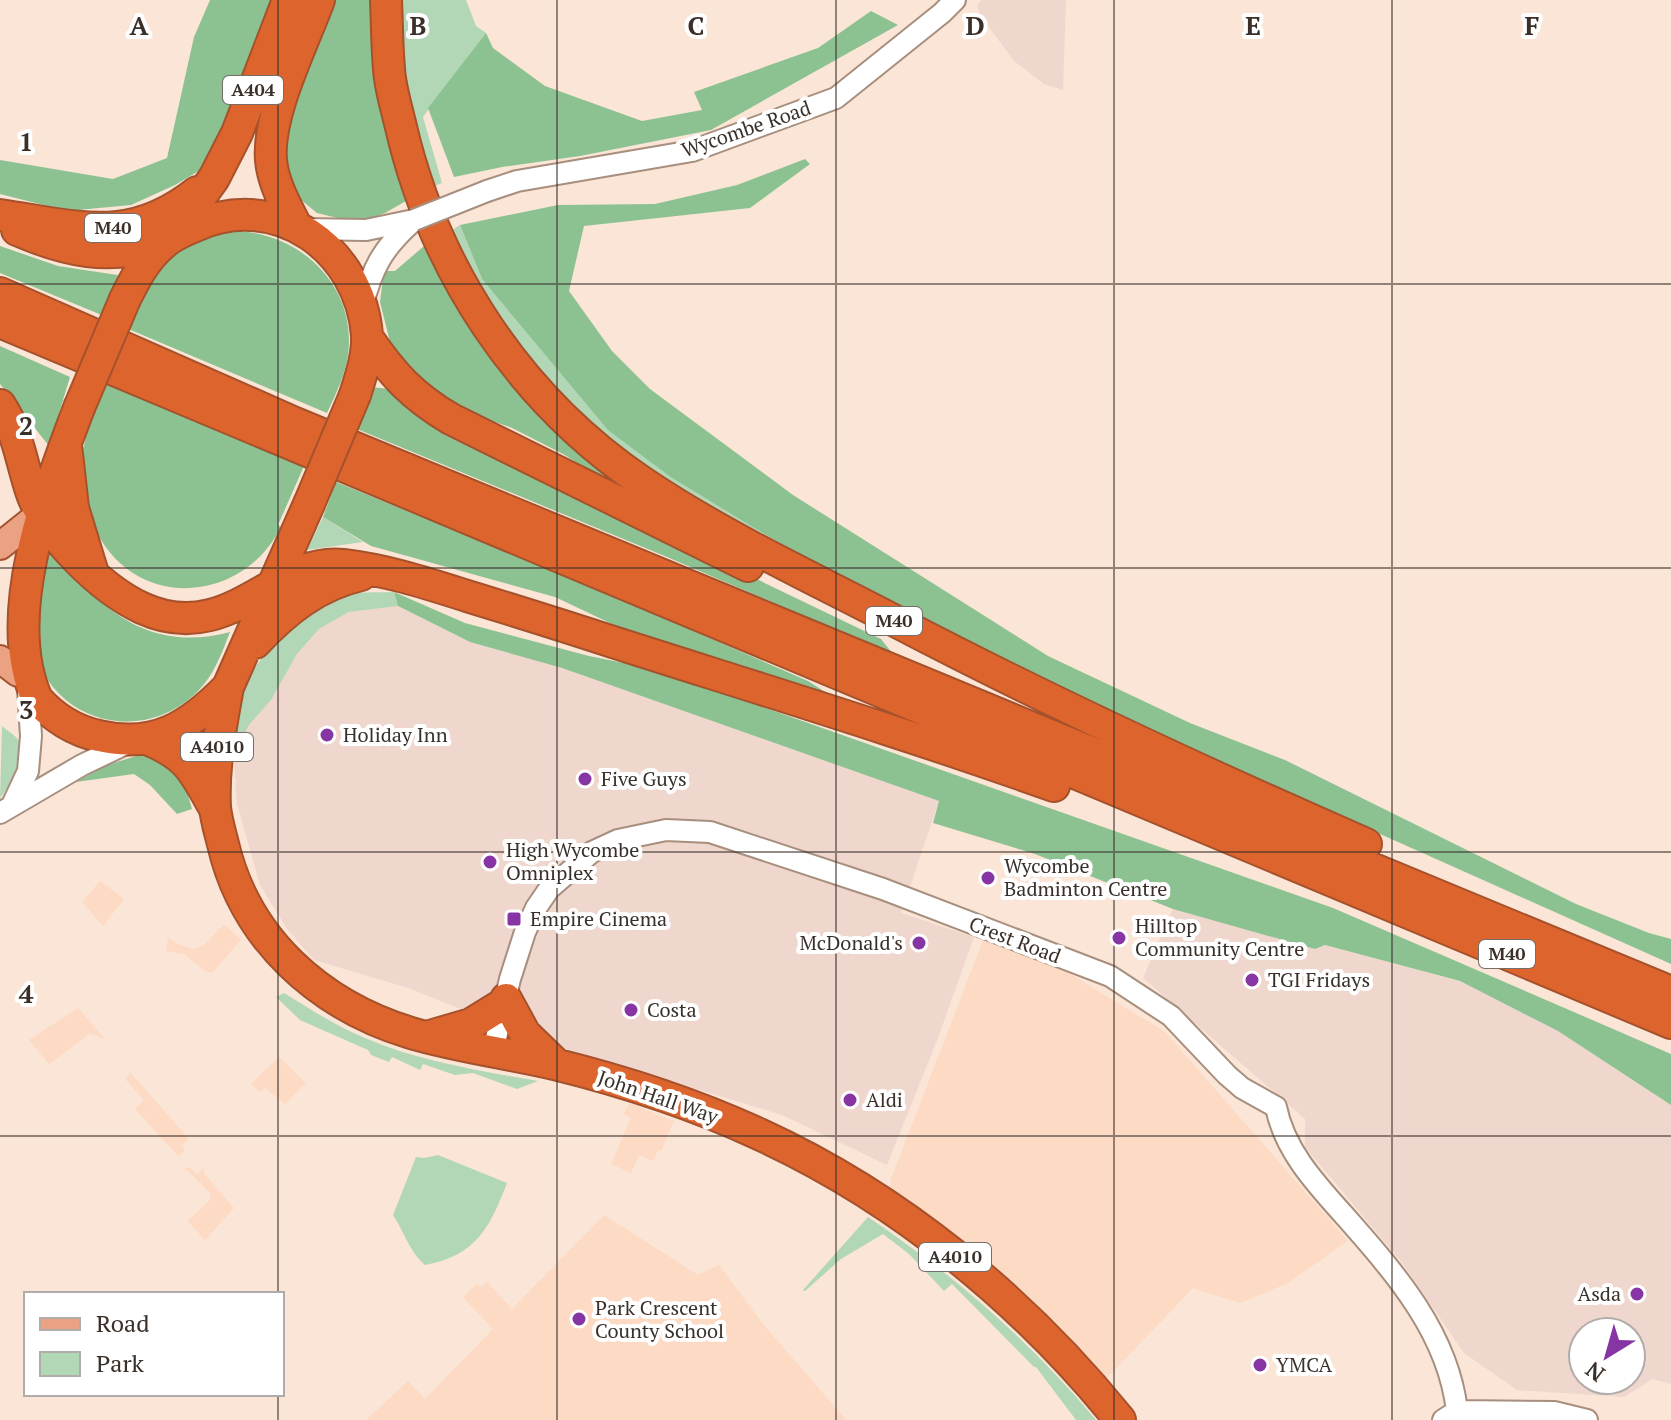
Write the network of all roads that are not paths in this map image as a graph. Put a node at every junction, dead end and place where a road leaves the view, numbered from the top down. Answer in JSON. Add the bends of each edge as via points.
{"nodes":[{"id":1,"x":288,"y":0,"type":"edge"},
{"id":2,"x":319,"y":0,"type":"edge"},
{"id":3,"x":386,"y":0,"type":"edge"},
{"id":4,"x":955,"y":0,"type":"edge"},
{"id":5,"x":214,"y":178,"type":"junction"},
{"id":6,"x":0,"y":215,"type":"edge"},
{"id":7,"x":414,"y":220,"type":"junction"},
{"id":8,"x":0,"y":223,"type":"edge"},
{"id":9,"x":299,"y":227,"type":"junction"},
{"id":10,"x":167,"y":240,"type":"junction"},
{"id":11,"x":0,"y":293,"type":"edge"},
{"id":12,"x":0,"y":322,"type":"edge"},
{"id":13,"x":364,"y":322,"type":"junction"},
{"id":14,"x":0,"y":405,"type":"edge"},
{"id":15,"x":65,"y":443,"type":"junction"},
{"id":16,"x":34,"y":514,"type":"junction"},
{"id":17,"x":0,"y":546,"type":"edge"},
{"id":18,"x":382,"y":571,"type":"junction"},
{"id":19,"x":93,"y":572,"type":"junction"},
{"id":20,"x":274,"y":585,"type":"junction"},
{"id":21,"x":241,"y":657,"type":"junction"},
{"id":22,"x":15,"y":674,"type":"edge"},
{"id":23,"x":228,"y":687,"type":"junction"},
{"id":24,"x":140,"y":740,"type":"junction"},
{"id":25,"x":7,"y":808,"type":"edge"},
{"id":26,"x":215,"y":809,"type":"junction"},
{"id":27,"x":1344,"y":885,"type":"junction"},
{"id":28,"x":1420,"y":888,"type":"junction"},
{"id":29,"x":1671,"y":981,"type":"edge"},
{"id":30,"x":1671,"y":992,"type":"edge"},
{"id":31,"x":506,"y":1001,"type":"junction"},
{"id":32,"x":1671,"y":1023,"type":"edge"},
{"id":33,"x":428,"y":1037,"type":"junction"},
{"id":34,"x":493,"y":1051,"type":"junction"},
{"id":35,"x":556,"y":1065,"type":"junction"},
{"id":36,"x":1450,"y":1416,"type":"edge"},
{"id":37,"x":1120,"y":1420,"type":"edge"},
{"id":38,"x":1587,"y":1420,"type":"edge"}],
"edges":[{"from":1,"to":5,"type":"highway","number":"A404"},
{"from":2,"to":9,"type":"highway","number":"A404","via":[[271,138],[277,186]]},
{"from":3,"to":29,"type":"highway","number":"M40","via":[[389,72],[408,158],[447,261],[480,319],[529,382],[582,435],[641,481],[751,546],[976,663]]},
{"from":4,"to":7,"type":"street","name":"Wycombe Road","bridge":true,"via":[[836,98],[692,151],[517,181]]},
{"from":5,"to":6,"type":"highway","number":"M40","via":[[181,205],[120,227],[86,229]]},
{"from":5,"to":10,"type":"highway","number":"A404"},
{"from":7,"to":9,"type":"street","name":"Wycombe Road","via":[[366,230]]},
{"from":7,"to":13,"type":"street","name":"Wycombe Road","via":[[378,260]]},
{"from":8,"to":10,"type":"highway","number":"M40","via":[[82,252],[138,251]]},
{"from":9,"to":10,"type":"highway","via":[[253,215],[220,217]]},
{"from":9,"to":13,"type":"highway","via":[[351,278]]},
{"from":10,"to":15,"type":"highway","bridge":true,"via":[[145,263],[125,299]]},
{"from":11,"to":28,"type":"highway","number":"M40","via":[[295,423]]},
{"from":12,"to":27,"type":"highway","number":"M40"},
{"from":13,"to":20,"type":"highway","bridge":true,"via":[[363,367],[355,395]]},
{"from":13,"to":28,"type":"highway","number":"M40","via":[[401,383],[451,419],[985,682],[1336,843]]},
{"from":14,"to":16,"type":"highway","via":[[15,434]]},
{"from":15,"to":16,"type":"highway"},
{"from":15,"to":19,"type":"highway","via":[[73,508]]},
{"from":16,"to":17,"type":"main road"},
{"from":16,"to":19,"type":"highway"},
{"from":16,"to":22,"type":"highway","via":[[9,611]]},
{"from":18,"to":20,"type":"highway","number":"M40","via":[[339,564],[316,567]]},
{"from":18,"to":21,"type":"highway","number":"M40","via":[[318,589]]},
{"from":18,"to":27,"type":"highway","number":"M40","via":[[973,757]]},
{"from":19,"to":20,"type":"highway","via":[[144,609],[176,616],[214,614]]},
{"from":20,"to":21,"type":"highway"},
{"from":21,"to":23,"type":"highway"},
{"from":22,"to":24,"type":"highway","via":[[60,720],[100,737]]},
{"from":22,"to":25,"type":"street","via":[[31,739],[28,771]]},
{"from":23,"to":24,"type":"highway","via":[[183,725]]},
{"from":23,"to":26,"type":"highway","name":"John Hall Way","number":"A4010","via":[[217,745]]},
{"from":24,"to":25,"type":"street","via":[[82,765]]},
{"from":24,"to":26,"type":"highway","name":"John Hall Way","number":"A4010","via":[[164,746],[185,760]]},
{"from":26,"to":33,"type":"highway","name":"John Hall Way","number":"A4010","via":[[240,896],[292,968],[345,1005]]},
{"from":27,"to":32,"type":"highway","number":"M40"},
{"from":28,"to":30,"type":"highway","number":"M40"},
{"from":31,"to":33,"type":"highway","via":[[471,1024]]},
{"from":31,"to":34,"type":"street","name":"Crest Road"},
{"from":31,"to":35,"type":"highway","via":[[531,1043]]},
{"from":31,"to":36,"type":"street","name":"Crest Road","via":[[525,932],[549,889],[592,852],[618,840],[666,830],[710,832],[788,857],[1110,976],[1171,1016],[1235,1082],[1276,1107],[1285,1140],[1431,1326],[1454,1386]]},
{"from":33,"to":34,"type":"highway","name":"John Hall Way","number":"A4010"},
{"from":34,"to":35,"type":"highway","name":"John Hall Way","number":"A4010"},
{"from":35,"to":37,"type":"highway","name":"John Hall Way","number":"A4010","via":[[676,1101],[759,1134],[882,1203],[1032,1322]]},
{"from":36,"to":38,"type":"street","via":[[1554,1412]]}]}
